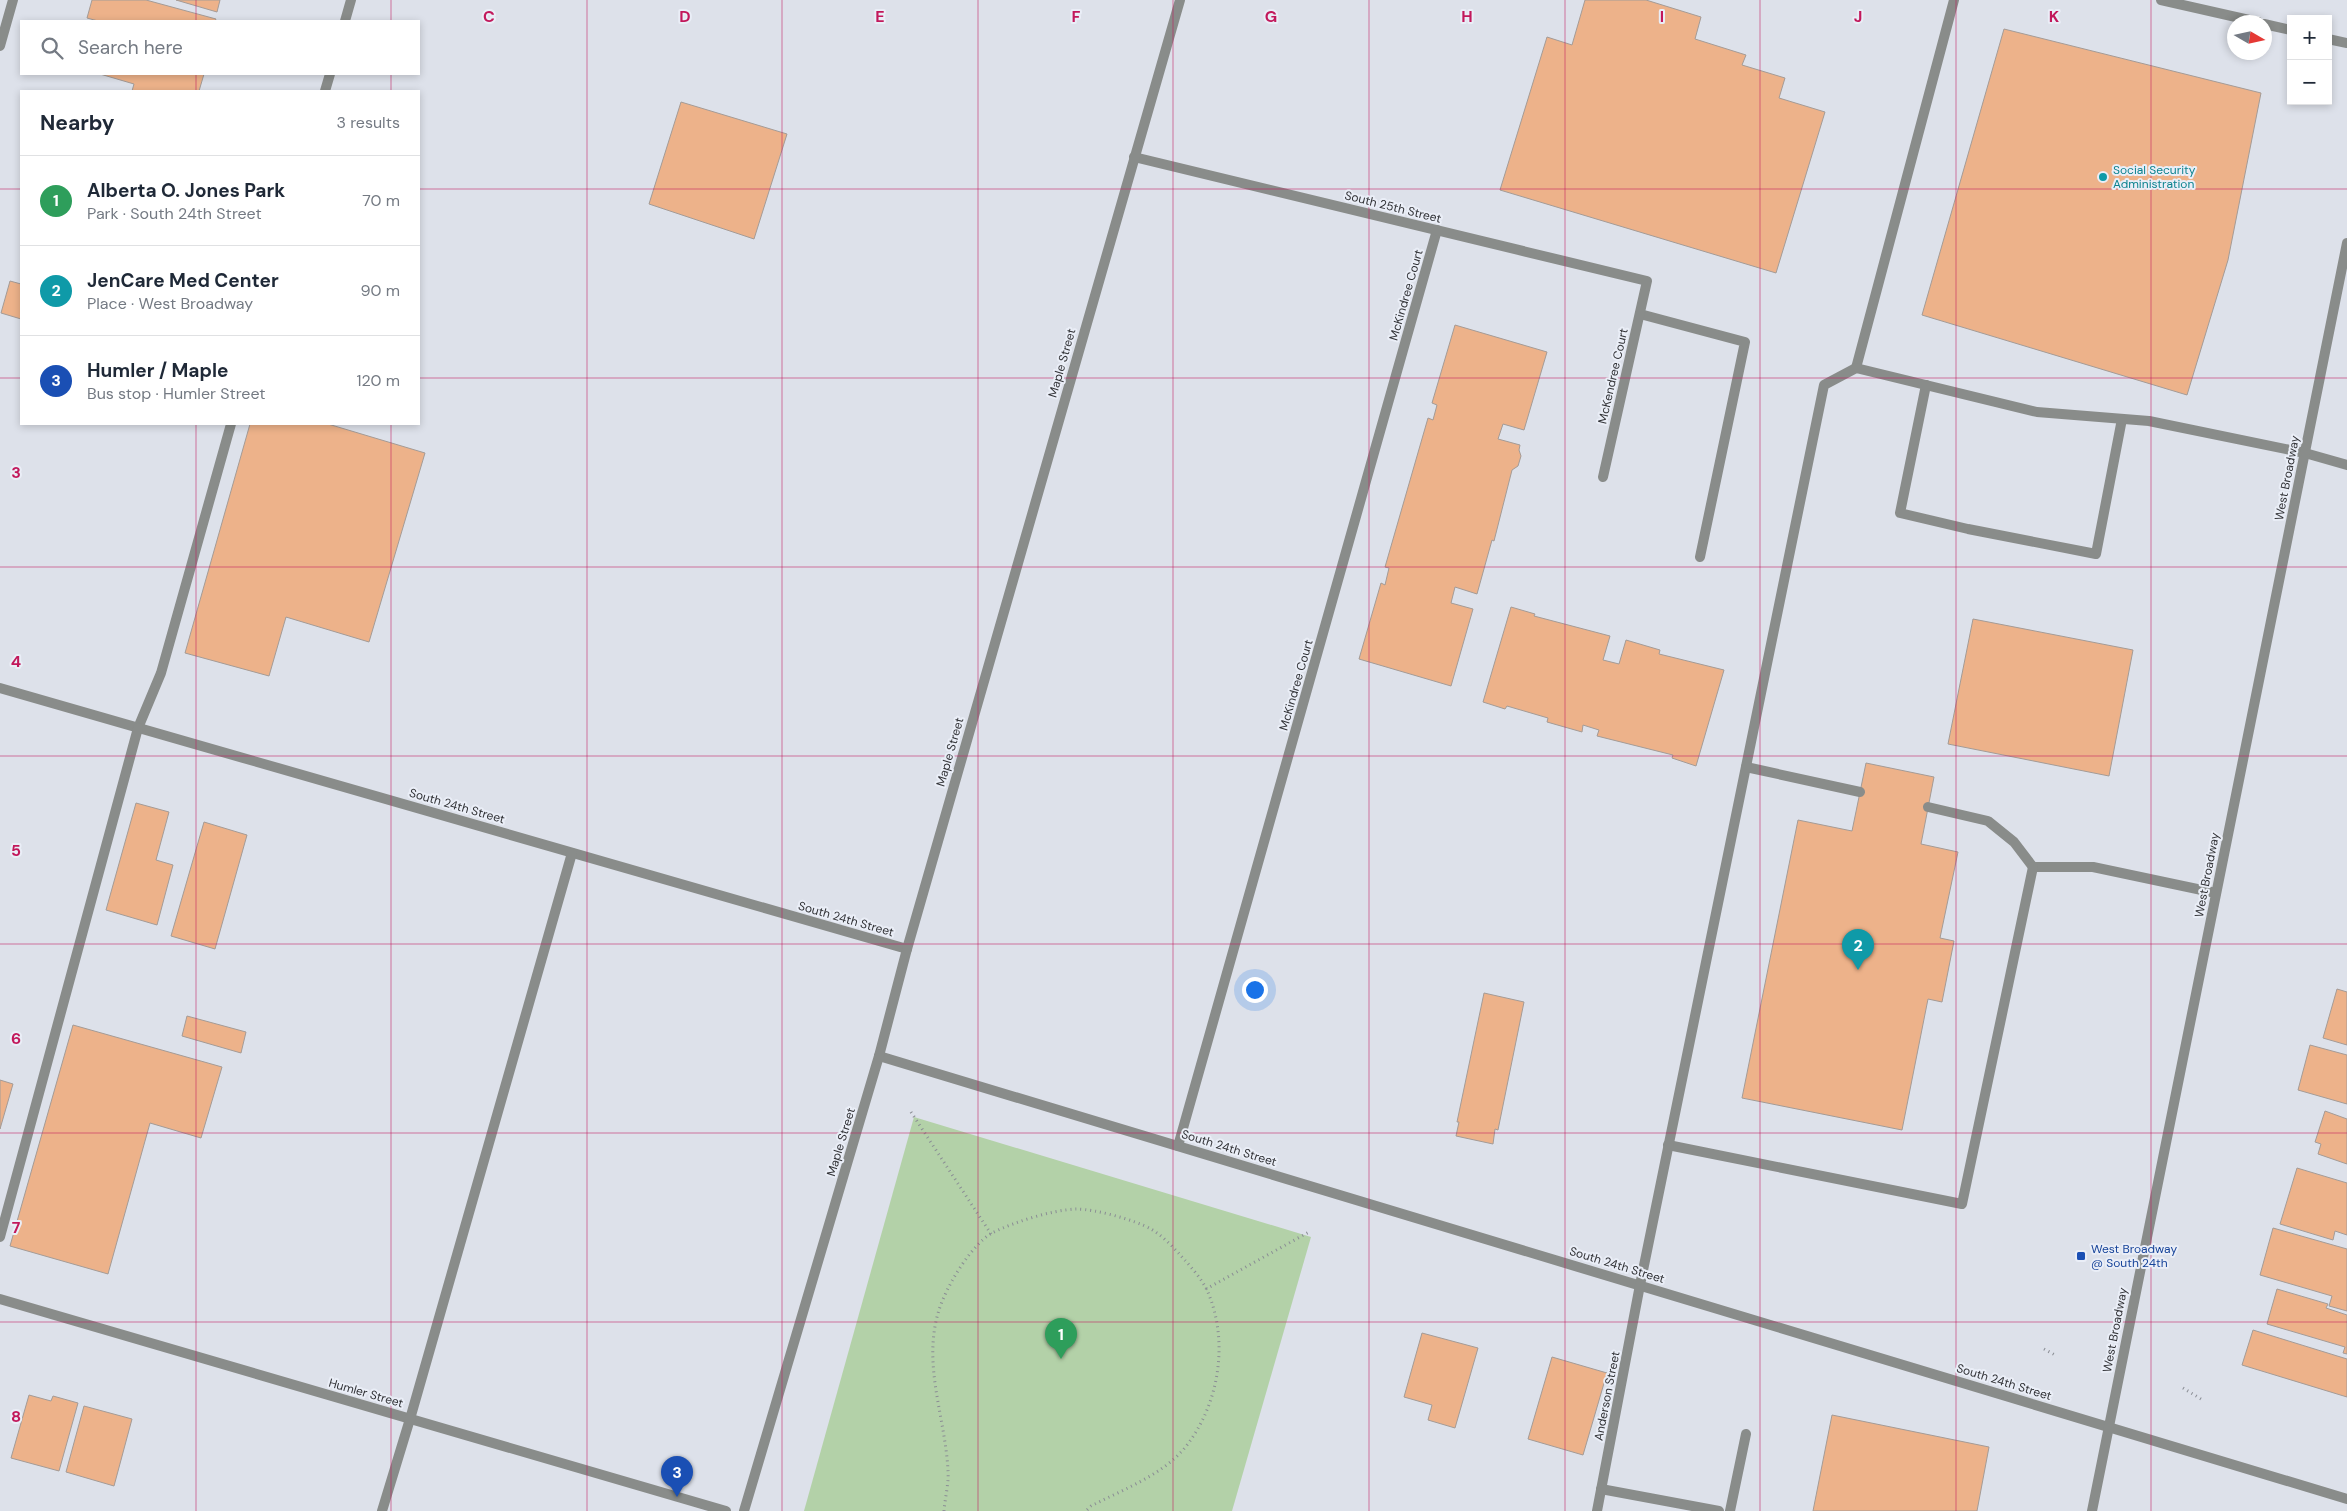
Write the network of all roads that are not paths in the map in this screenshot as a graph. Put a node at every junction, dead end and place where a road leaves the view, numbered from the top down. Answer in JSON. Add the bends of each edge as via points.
{"nodes":[{"id":1,"x":13,"y":0,"type":"edge"},
{"id":2,"x":351,"y":0,"type":"edge"},
{"id":3,"x":1180,"y":0,"type":"edge"},
{"id":4,"x":1954,"y":0,"type":"edge"},
{"id":5,"x":2161,"y":0,"type":"edge"},
{"id":6,"x":2227,"y":15,"type":"edge"},
{"id":7,"x":345,"y":20,"type":"edge"},
{"id":8,"x":2272,"y":26,"type":"edge"},
{"id":9,"x":2287,"y":29,"type":"edge"},
{"id":10,"x":2332,"y":39,"type":"edge"},
{"id":11,"x":2347,"y":43,"type":"edge"},
{"id":12,"x":0,"y":46,"type":"edge"},
{"id":13,"x":330,"y":75,"type":"edge"},
{"id":14,"x":325,"y":90,"type":"edge"},
{"id":15,"x":1134,"y":157,"type":"junction"},
{"id":16,"x":1437,"y":230,"type":"junction"},
{"id":17,"x":2347,"y":243,"type":"edge"},
{"id":18,"x":1647,"y":281,"type":"joint"},
{"id":19,"x":1640,"y":314,"type":"junction"},
{"id":20,"x":1856,"y":368,"type":"junction"},
{"id":21,"x":1926,"y":385,"type":"junction"},
{"id":22,"x":2122,"y":419,"type":"junction"},
{"id":23,"x":231,"y":425,"type":"edge"},
{"id":24,"x":2305,"y":453,"type":"junction"},
{"id":25,"x":2347,"y":466,"type":"edge"},
{"id":26,"x":1603,"y":477,"type":"dead end"},
{"id":27,"x":1700,"y":557,"type":"dead end"},
{"id":28,"x":0,"y":688,"type":"edge"},
{"id":29,"x":138,"y":728,"type":"junction"},
{"id":30,"x":1746,"y":767,"type":"junction"},
{"id":31,"x":1860,"y":792,"type":"dead end"},
{"id":32,"x":1928,"y":807,"type":"dead end"},
{"id":33,"x":572,"y":853,"type":"junction"},
{"id":34,"x":2033,"y":867,"type":"junction"},
{"id":35,"x":2216,"y":893,"type":"junction"},
{"id":36,"x":907,"y":949,"type":"junction"},
{"id":37,"x":879,"y":1056,"type":"junction"},
{"id":38,"x":1668,"y":1145,"type":"junction"},
{"id":39,"x":1178,"y":1146,"type":"junction"},
{"id":40,"x":0,"y":1237,"type":"edge"},
{"id":41,"x":1640,"y":1286,"type":"junction"},
{"id":42,"x":0,"y":1299,"type":"edge"},
{"id":43,"x":410,"y":1419,"type":"junction"},
{"id":44,"x":2109,"y":1427,"type":"junction"},
{"id":45,"x":1746,"y":1434,"type":"dead end"},
{"id":46,"x":1601,"y":1489,"type":"junction"},
{"id":47,"x":2347,"y":1499,"type":"edge"},
{"id":48,"x":382,"y":1511,"type":"edge"},
{"id":49,"x":726,"y":1511,"type":"edge"},
{"id":50,"x":744,"y":1511,"type":"edge"},
{"id":51,"x":1597,"y":1511,"type":"edge"},
{"id":52,"x":1719,"y":1511,"type":"edge"},
{"id":53,"x":1730,"y":1511,"type":"edge"},
{"id":54,"x":2092,"y":1511,"type":"edge"}],
"edges":[{"from":1,"to":12,"type":"street"},
{"from":2,"to":7,"type":"street"},
{"from":3,"to":15,"type":"street","name":"Maple Street"},
{"from":4,"to":20,"type":"street"},
{"from":5,"to":6,"type":"street"},
{"from":8,"to":9,"type":"street"},
{"from":10,"to":11,"type":"street"},
{"from":13,"to":14,"type":"street"},
{"from":15,"to":16,"type":"street","name":"South 25th Street"},
{"from":15,"to":36,"type":"street","name":"Maple Street"},
{"from":16,"to":18,"type":"street","name":"South 25th Street"},
{"from":16,"to":39,"type":"street","name":"McKindree Court"},
{"from":17,"to":24,"type":"street","name":"West Broadway"},
{"from":18,"to":19,"type":"street","name":"McKendree Court"},
{"from":19,"to":26,"type":"street","name":"McKendree Court"},
{"from":19,"to":27,"type":"street","via":[[1745,342]]},
{"from":20,"to":21,"type":"street"},
{"from":20,"to":30,"type":"street","name":"Anderson Street","via":[[1824,385]]},
{"from":21,"to":22,"type":"street","via":[[2037,412]]},
{"from":21,"to":22,"type":"street","via":[[1900,512],[2096,554]]},
{"from":22,"to":24,"type":"street","via":[[2149,421]]},
{"from":23,"to":29,"type":"street","via":[[161,674]]},
{"from":24,"to":25,"type":"street"},
{"from":24,"to":35,"type":"street","name":"West Broadway"},
{"from":28,"to":29,"type":"street","name":"South 24th Street"},
{"from":29,"to":33,"type":"street","name":"South 24th Street"},
{"from":29,"to":40,"type":"street"},
{"from":30,"to":31,"type":"street"},
{"from":30,"to":38,"type":"street","name":"Anderson Street"},
{"from":32,"to":34,"type":"street","via":[[1988,821],[2014,842]]},
{"from":33,"to":36,"type":"street","name":"South 24th Street"},
{"from":33,"to":43,"type":"street"},
{"from":34,"to":35,"type":"street","via":[[2093,867]]},
{"from":34,"to":38,"type":"street","via":[[1962,1204]]},
{"from":35,"to":44,"type":"street","name":"West Broadway"},
{"from":36,"to":37,"type":"street","name":"Maple Street"},
{"from":37,"to":39,"type":"street","name":"South 24th Street"},
{"from":37,"to":50,"type":"street","name":"Maple Street"},
{"from":38,"to":41,"type":"street","name":"Anderson Street"},
{"from":39,"to":41,"type":"street","name":"South 24th Street"},
{"from":41,"to":44,"type":"street","name":"South 24th Street"},
{"from":41,"to":46,"type":"street","name":"Anderson Street"},
{"from":42,"to":43,"type":"street","name":"Humler Street"},
{"from":43,"to":48,"type":"street"},
{"from":43,"to":49,"type":"street","name":"Humler Street"},
{"from":44,"to":47,"type":"street","name":"South 24th Street"},
{"from":44,"to":54,"type":"street","name":"West Broadway"},
{"from":45,"to":53,"type":"street"},
{"from":46,"to":51,"type":"street","name":"Anderson Street"},
{"from":46,"to":52,"type":"street"}]}
